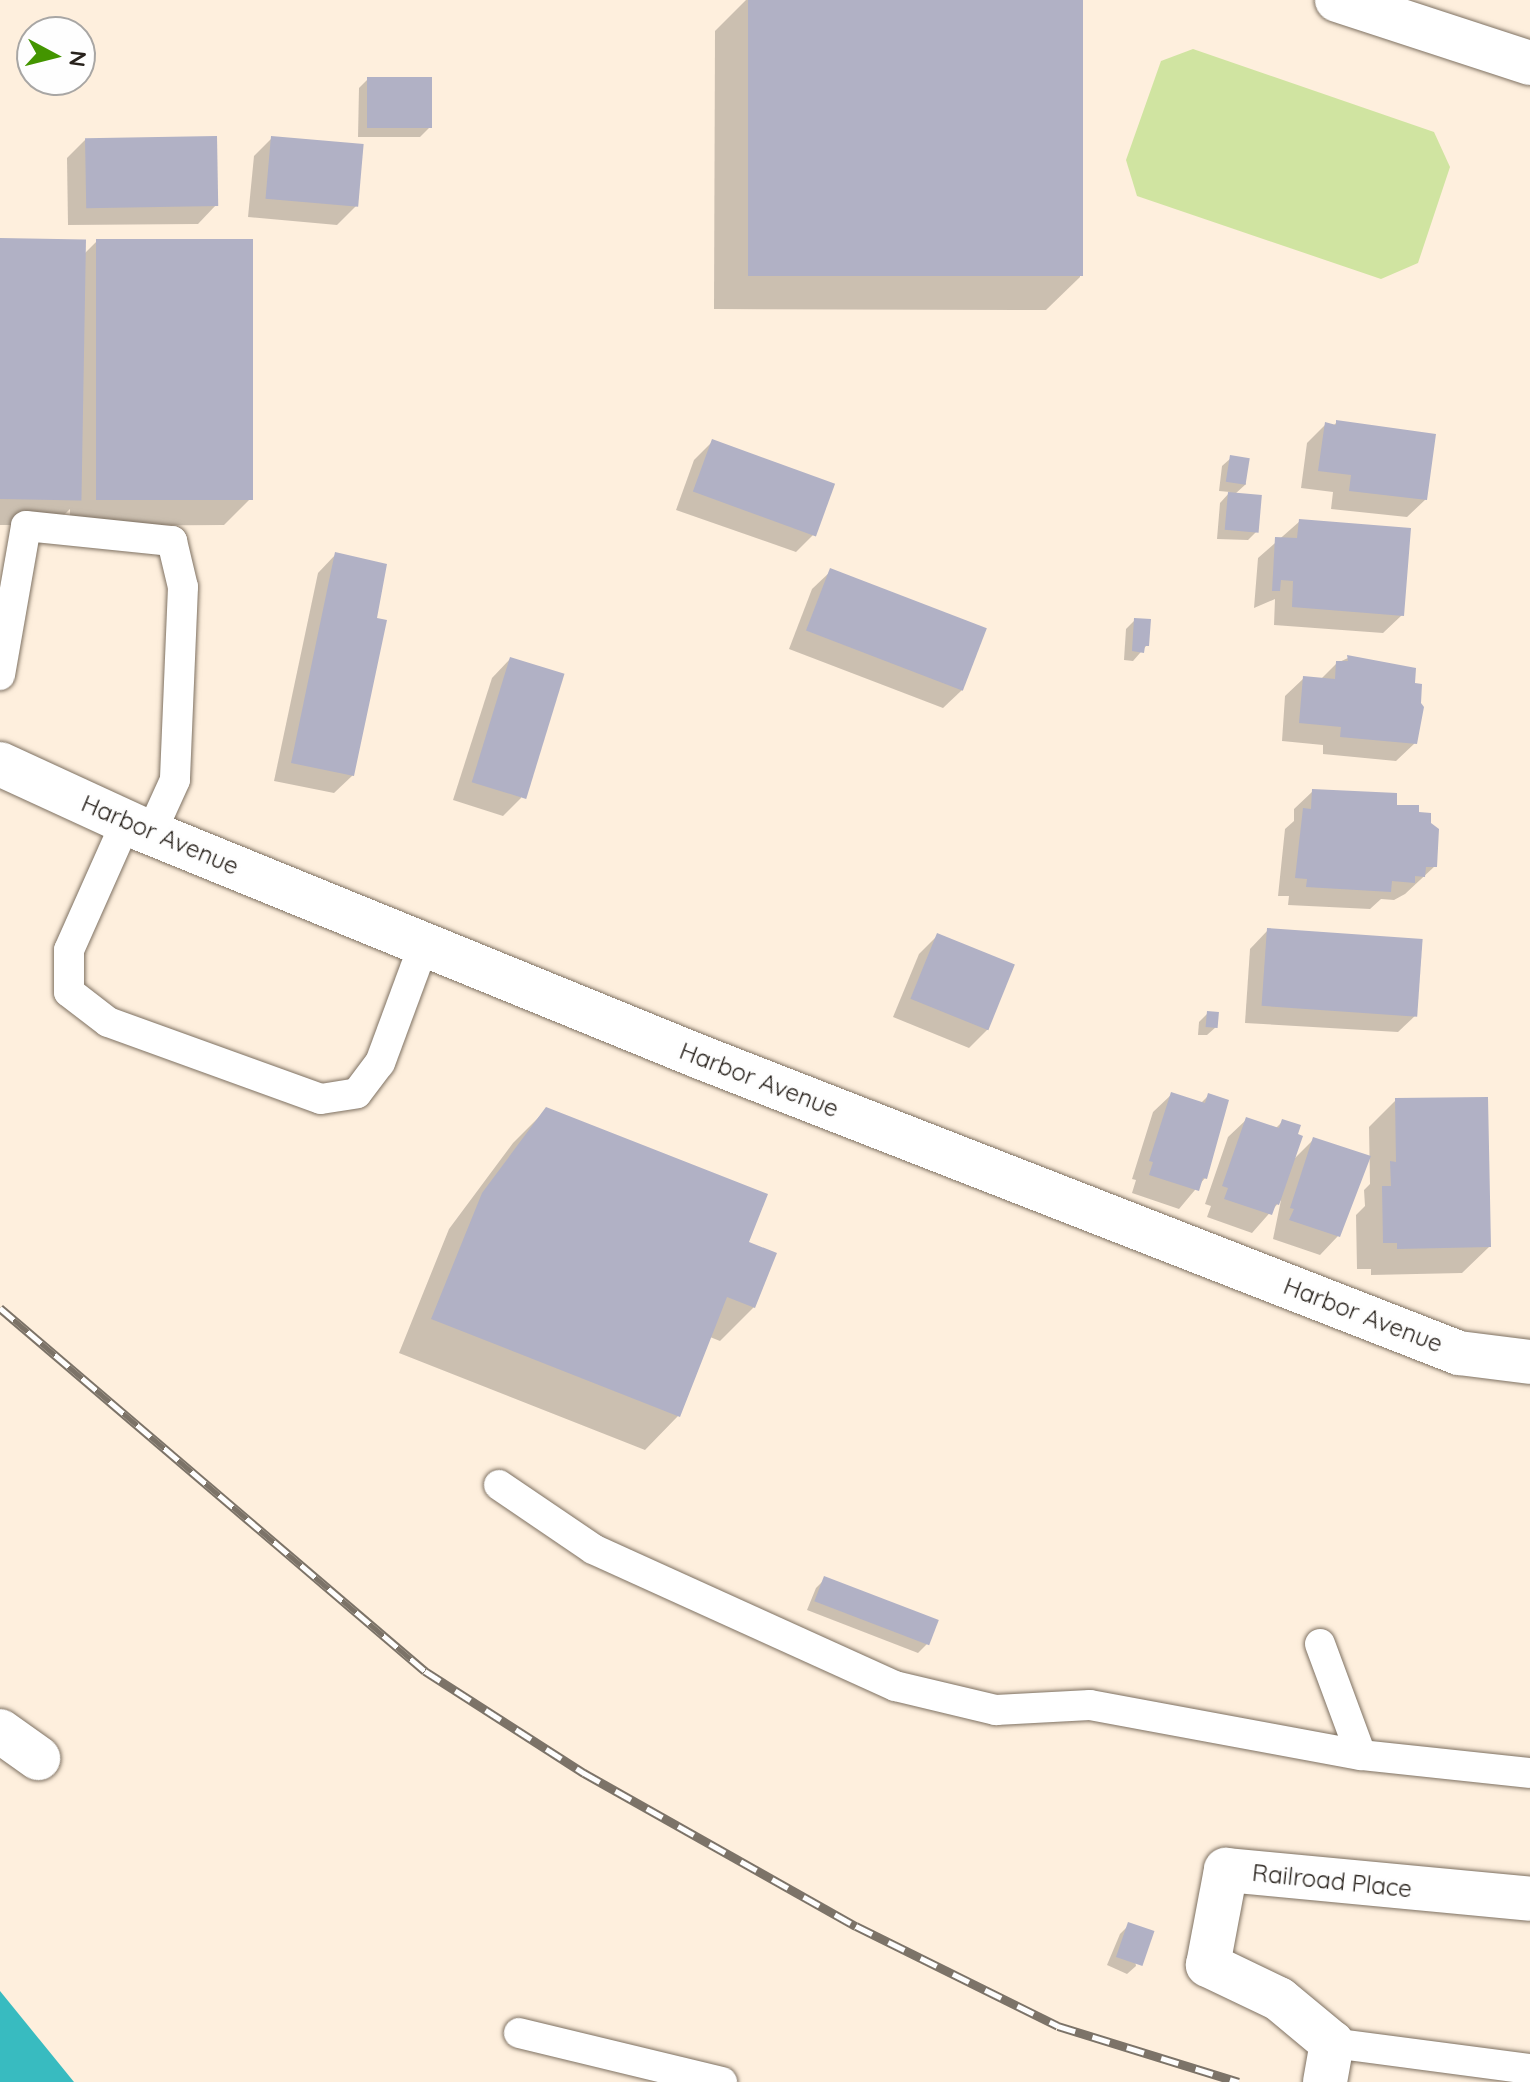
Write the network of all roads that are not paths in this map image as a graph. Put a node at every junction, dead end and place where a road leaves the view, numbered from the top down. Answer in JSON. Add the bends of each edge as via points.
{"nodes":[{"id":1,"x":1337,"y":0,"type":"edge"},
{"id":2,"x":1530,"y":63,"type":"edge"},
{"id":3,"x":0,"y":675,"type":"edge"},
{"id":4,"x":0,"y":764,"type":"edge"},
{"id":5,"x":139,"y":828,"type":"junction"},
{"id":6,"x":424,"y":944,"type":"junction"},
{"id":7,"x":1530,"y":1362,"type":"edge"},
{"id":8,"x":499,"y":1485,"type":"dead end"},
{"id":9,"x":1320,"y":1644,"type":"dead end"},
{"id":10,"x":0,"y":1731,"type":"edge"},
{"id":11,"x":1361,"y":1755,"type":"junction"},
{"id":12,"x":38,"y":1758,"type":"dead end"},
{"id":13,"x":1530,"y":1773,"type":"edge"},
{"id":14,"x":1530,"y":1899,"type":"edge"},
{"id":15,"x":519,"y":2033,"type":"dead end"},
{"id":16,"x":1329,"y":2063,"type":"edge"},
{"id":17,"x":1530,"y":2069,"type":"edge"},
{"id":18,"x":722,"y":2082,"type":"edge"}],
"edges":[{"from":1,"to":2,"type":"main road"},
{"from":3,"to":5,"type":"lane","via":[[26,526],[172,541],[183,587],[175,780]]},
{"from":4,"to":5,"type":"main road","name":"Harbor Avenue"},
{"from":5,"to":6,"type":"main road","name":"Harbor Avenue"},
{"from":5,"to":6,"type":"lane","via":[[69,950],[69,992],[108,1022],[321,1099],[357,1093],[380,1063]]},
{"from":6,"to":7,"type":"main road","name":"Harbor Avenue","via":[[1459,1353]]},
{"from":8,"to":11,"type":"lane","via":[[593,1549],[895,1686],[996,1710],[1090,1705]]},
{"from":9,"to":11,"type":"lane"},
{"from":10,"to":12,"type":"main road"},
{"from":11,"to":13,"type":"lane"},
{"from":14,"to":16,"type":"main road","name":"Railroad Place","via":[[1226,1870],[1208,1965],[1279,1999]]},
{"from":15,"to":18,"type":"lane"},
{"from":16,"to":17,"type":"lane"}]}
